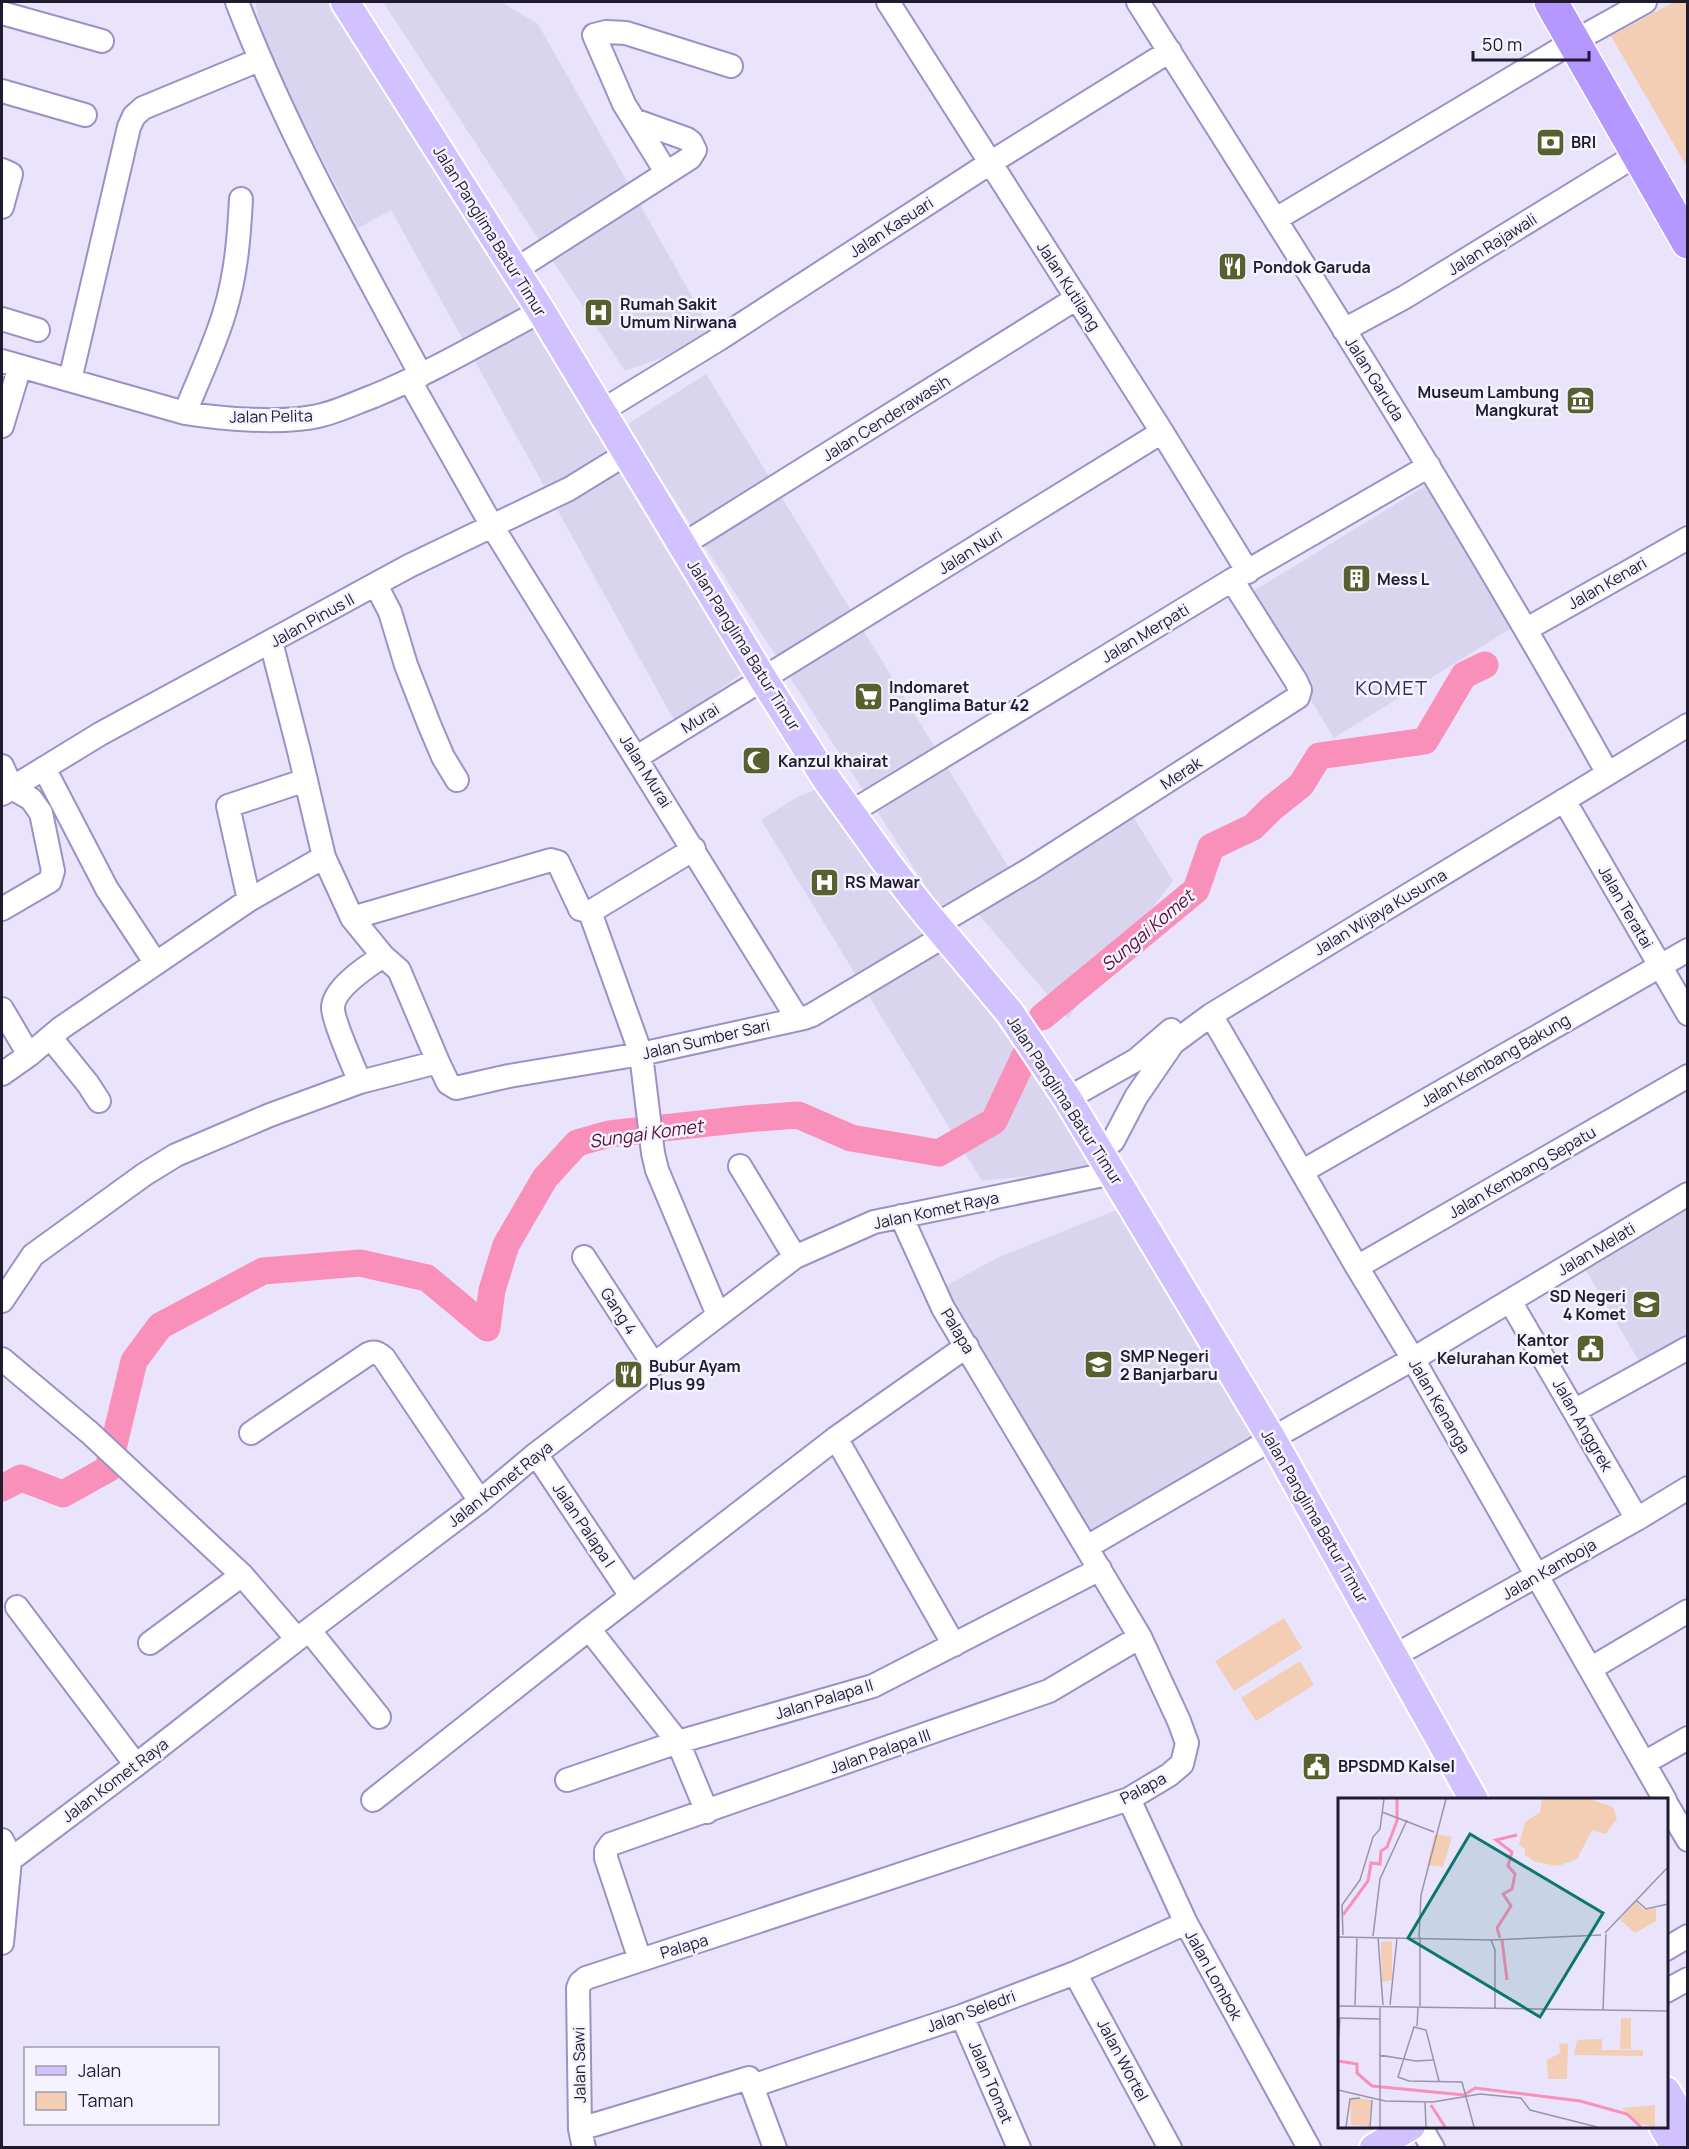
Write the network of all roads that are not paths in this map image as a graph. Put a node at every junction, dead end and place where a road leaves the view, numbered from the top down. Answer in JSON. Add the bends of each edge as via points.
{"nodes":[{"id":1,"x":237,"y":2,"type":"edge"},
{"id":2,"x":345,"y":2,"type":"edge"},
{"id":3,"x":365,"y":2,"type":"edge"},
{"id":4,"x":888,"y":2,"type":"edge"},
{"id":5,"x":1138,"y":2,"type":"edge"},
{"id":6,"x":1551,"y":2,"type":"edge"},
{"id":7,"x":1573,"y":2,"type":"edge"},
{"id":8,"x":1645,"y":2,"type":"edge"},
{"id":9,"x":2,"y":13,"type":"edge"},
{"id":10,"x":1582,"y":36,"type":"junction"},
{"id":11,"x":102,"y":41,"type":"dead end"},
{"id":12,"x":1170,"y":51,"type":"junction"},
{"id":13,"x":259,"y":60,"type":"junction"},
{"id":14,"x":731,"y":66,"type":"dead end"},
{"id":15,"x":2,"y":91,"type":"edge"},
{"id":16,"x":85,"y":115,"type":"dead end"},
{"id":17,"x":634,"y":120,"type":"junction"},
{"id":18,"x":1638,"y":154,"type":"junction"},
{"id":19,"x":990,"y":163,"type":"junction"},
{"id":20,"x":2,"y":170,"type":"edge"},
{"id":21,"x":666,"y":172,"type":"junction"},
{"id":22,"x":241,"y":199,"type":"dead end"},
{"id":23,"x":1688,"y":203,"type":"edge"},
{"id":24,"x":2,"y":207,"type":"edge"},
{"id":25,"x":1276,"y":219,"type":"junction"},
{"id":26,"x":1688,"y":242,"type":"edge"},
{"id":27,"x":526,"y":263,"type":"junction"},
{"id":28,"x":1077,"y":298,"type":"junction"},
{"id":29,"x":541,"y":311,"type":"junction"},
{"id":30,"x":2,"y":319,"type":"edge"},
{"id":31,"x":38,"y":330,"type":"dead end"},
{"id":32,"x":1344,"y":330,"type":"junction"},
{"id":33,"x":11,"y":364,"type":"edge"},
{"id":34,"x":416,"y":378,"type":"junction"},
{"id":35,"x":70,"y":380,"type":"junction"},
{"id":36,"x":613,"y":404,"type":"junction"},
{"id":37,"x":185,"y":413,"type":"junction"},
{"id":38,"x":2,"y":426,"type":"edge"},
{"id":39,"x":1162,"y":432,"type":"junction"},
{"id":40,"x":626,"y":454,"type":"junction"},
{"id":41,"x":1429,"y":466,"type":"junction"},
{"id":42,"x":492,"y":526,"type":"junction"},
{"id":43,"x":695,"y":537,"type":"junction"},
{"id":44,"x":1688,"y":538,"type":"edge"},
{"id":45,"x":1240,"y":576,"type":"junction"},
{"id":46,"x":715,"y":583,"type":"junction"},
{"id":47,"x":376,"y":585,"type":"junction"},
{"id":48,"x":1527,"y":629,"type":"junction"},
{"id":49,"x":271,"y":642,"type":"junction"},
{"id":50,"x":770,"y":675,"type":"junction"},
{"id":51,"x":1688,"y":710,"type":"edge"},
{"id":52,"x":1688,"y":725,"type":"edge"},
{"id":53,"x":637,"y":757,"type":"junction"},
{"id":54,"x":1602,"y":763,"type":"junction"},
{"id":55,"x":2,"y":766,"type":"edge"},
{"id":56,"x":44,"y":768,"type":"junction"},
{"id":57,"x":306,"y":780,"type":"junction"},
{"id":58,"x":457,"y":780,"type":"dead end"},
{"id":59,"x":7,"y":791,"type":"edge"},
{"id":60,"x":1564,"y":800,"type":"junction"},
{"id":61,"x":863,"y":805,"type":"junction"},
{"id":62,"x":694,"y":849,"type":"junction"},
{"id":63,"x":324,"y":857,"type":"junction"},
{"id":64,"x":1396,"y":895,"type":"junction"},
{"id":65,"x":249,"y":900,"type":"junction"},
{"id":66,"x":2,"y":909,"type":"edge"},
{"id":67,"x":590,"y":912,"type":"junction"},
{"id":68,"x":352,"y":918,"type":"junction"},
{"id":69,"x":946,"y":927,"type":"junction"},
{"id":70,"x":1688,"y":950,"type":"edge"},
{"id":71,"x":383,"y":956,"type":"junction"},
{"id":72,"x":155,"y":962,"type":"junction"},
{"id":73,"x":1660,"y":965,"type":"junction"},
{"id":74,"x":2,"y":1009,"type":"edge"},
{"id":75,"x":1688,"y":1014,"type":"edge"},
{"id":76,"x":1210,"y":1015,"type":"junction"},
{"id":77,"x":797,"y":1018,"type":"junction"},
{"id":78,"x":50,"y":1037,"type":"junction"},
{"id":79,"x":641,"y":1054,"type":"junction"},
{"id":80,"x":29,"y":1055,"type":"junction"},
{"id":81,"x":438,"y":1062,"type":"junction"},
{"id":82,"x":2,"y":1074,"type":"edge"},
{"id":83,"x":1688,"y":1076,"type":"edge"},
{"id":84,"x":360,"y":1082,"type":"junction"},
{"id":85,"x":1081,"y":1092,"type":"junction"},
{"id":86,"x":99,"y":1101,"type":"dead end"},
{"id":87,"x":1113,"y":1141,"type":"junction"},
{"id":88,"x":740,"y":1166,"type":"dead end"},
{"id":89,"x":1303,"y":1171,"type":"junction"},
{"id":90,"x":1113,"y":1173,"type":"junction"},
{"id":91,"x":1688,"y":1194,"type":"edge"},
{"id":92,"x":901,"y":1216,"type":"junction"},
{"id":93,"x":584,"y":1257,"type":"dead end"},
{"id":94,"x":795,"y":1257,"type":"junction"},
{"id":95,"x":1357,"y":1267,"type":"junction"},
{"id":96,"x":2,"y":1301,"type":"edge"},
{"id":97,"x":1510,"y":1301,"type":"junction"},
{"id":98,"x":718,"y":1314,"type":"junction"},
{"id":99,"x":967,"y":1346,"type":"junction"},
{"id":100,"x":1688,"y":1348,"type":"edge"},
{"id":101,"x":2,"y":1359,"type":"edge"},
{"id":102,"x":1413,"y":1359,"type":"junction"},
{"id":103,"x":654,"y":1365,"type":"junction"},
{"id":104,"x":1574,"y":1411,"type":"junction"},
{"id":105,"x":251,"y":1433,"type":"dead end"},
{"id":106,"x":1279,"y":1434,"type":"junction"},
{"id":107,"x":836,"y":1438,"type":"junction"},
{"id":108,"x":536,"y":1454,"type":"junction"},
{"id":109,"x":1688,"y":1488,"type":"edge"},
{"id":110,"x":480,"y":1501,"type":"junction"},
{"id":111,"x":1637,"y":1519,"type":"junction"},
{"id":112,"x":1087,"y":1547,"type":"junction"},
{"id":113,"x":1100,"y":1569,"type":"junction"},
{"id":114,"x":242,"y":1575,"type":"junction"},
{"id":115,"x":1537,"y":1576,"type":"junction"},
{"id":116,"x":631,"y":1596,"type":"junction"},
{"id":117,"x":17,"y":1607,"type":"dead end"},
{"id":118,"x":1377,"y":1607,"type":"junction"},
{"id":119,"x":1688,"y":1611,"type":"edge"},
{"id":120,"x":589,"y":1629,"type":"junction"},
{"id":121,"x":303,"y":1634,"type":"junction"},
{"id":122,"x":1140,"y":1637,"type":"junction"},
{"id":123,"x":150,"y":1643,"type":"dead end"},
{"id":124,"x":954,"y":1645,"type":"junction"},
{"id":125,"x":1410,"y":1647,"type":"junction"},
{"id":126,"x":1590,"y":1669,"type":"junction"},
{"id":127,"x":379,"y":1717,"type":"dead end"},
{"id":128,"x":1688,"y":1738,"type":"edge"},
{"id":129,"x":678,"y":1742,"type":"junction"},
{"id":130,"x":1644,"y":1763,"type":"junction"},
{"id":131,"x":136,"y":1765,"type":"junction"},
{"id":132,"x":567,"y":1780,"type":"dead end"},
{"id":133,"x":1479,"y":1790,"type":"edge"},
{"id":134,"x":1129,"y":1798,"type":"junction"},
{"id":135,"x":1664,"y":1798,"type":"edge"},
{"id":136,"x":373,"y":1800,"type":"dead end"},
{"id":137,"x":1668,"y":1805,"type":"edge"},
{"id":138,"x":706,"y":1812,"type":"junction"},
{"id":139,"x":1688,"y":1840,"type":"edge"},
{"id":140,"x":6,"y":1850,"type":"edge"},
{"id":141,"x":1186,"y":1923,"type":"junction"},
{"id":142,"x":1688,"y":1936,"type":"edge"},
{"id":143,"x":2,"y":1943,"type":"edge"},
{"id":144,"x":1668,"y":1948,"type":"edge"},
{"id":145,"x":640,"y":1960,"type":"junction"},
{"id":146,"x":1075,"y":1973,"type":"junction"},
{"id":147,"x":1688,"y":1979,"type":"edge"},
{"id":148,"x":580,"y":1983,"type":"joint"},
{"id":149,"x":1668,"y":1990,"type":"edge"},
{"id":150,"x":962,"y":2016,"type":"junction"},
{"id":151,"x":751,"y":2082,"type":"junction"},
{"id":152,"x":1668,"y":2094,"type":"edge"},
{"id":153,"x":1409,"y":2128,"type":"edge"},
{"id":154,"x":1421,"y":2128,"type":"edge"},
{"id":155,"x":1664,"y":2128,"type":"edge"},
{"id":156,"x":1688,"y":2129,"type":"edge"},
{"id":157,"x":582,"y":2138,"type":"edge"},
{"id":158,"x":775,"y":2148,"type":"edge"},
{"id":159,"x":1019,"y":2148,"type":"edge"},
{"id":160,"x":1170,"y":2148,"type":"edge"},
{"id":161,"x":1309,"y":2148,"type":"edge"},
{"id":162,"x":1374,"y":2148,"type":"edge"},
{"id":163,"x":1433,"y":2148,"type":"edge"},
{"id":164,"x":1676,"y":2148,"type":"edge"}],
"edges":[{"from":1,"to":13,"type":"street","name":"Jalan Murai"},
{"from":2,"to":29,"type":"main road","name":"Jalan Panglima Batur Timur"},
{"from":3,"to":27,"type":"main road","name":"Jalan Panglima Batur Timur"},
{"from":4,"to":19,"type":"street","name":"Jalan Kutilang"},
{"from":5,"to":12,"type":"street","name":"Jalan Garuda"},
{"from":6,"to":10,"type":"highway"},
{"from":7,"to":10,"type":"highway"},
{"from":8,"to":10,"type":"street"},
{"from":9,"to":11,"type":"street"},
{"from":10,"to":18,"type":"highway"},
{"from":10,"to":23,"type":"highway"},
{"from":10,"to":25,"type":"street"},
{"from":12,"to":19,"type":"street","name":"Jalan Kasuari"},
{"from":12,"to":25,"type":"street","name":"Jalan Garuda"},
{"from":13,"to":34,"type":"street","name":"Jalan Murai"},
{"from":13,"to":35,"type":"street","via":[[143,108],[134,116]]},
{"from":14,"to":17,"type":"street","via":[[626,33],[594,35]]},
{"from":15,"to":16,"type":"street"},
{"from":17,"to":21,"type":"street"},
{"from":17,"to":21,"type":"street","via":[[691,142],[693,154]]},
{"from":18,"to":26,"type":"highway"},
{"from":18,"to":32,"type":"street","name":"Jalan Rajawali","via":[[1405,297]]},
{"from":19,"to":28,"type":"street","name":"Jalan Kutilang"},
{"from":19,"to":36,"type":"street","name":"Jalan Kasuari"},
{"from":20,"to":24,"type":"street","via":[[11,174]]},
{"from":21,"to":27,"type":"street"},
{"from":22,"to":37,"type":"street","via":[[239,242],[229,297]]},
{"from":25,"to":32,"type":"street","name":"Jalan Garuda"},
{"from":27,"to":36,"type":"main road","name":"Jalan Panglima Batur Timur"},
{"from":28,"to":39,"type":"street","name":"Jalan Kutilang"},
{"from":28,"to":43,"type":"street","name":"Jalan Cenderawasih"},
{"from":29,"to":34,"type":"street","name":"Jalan Pelita"},
{"from":29,"to":40,"type":"main road","name":"Jalan Panglima Batur Timur"},
{"from":30,"to":31,"type":"street"},
{"from":32,"to":41,"type":"street","name":"Jalan Garuda"},
{"from":33,"to":35,"type":"street","name":"Jalan Pelita"},
{"from":33,"to":38,"type":"street"},
{"from":34,"to":37,"type":"street","name":"Jalan Pelita","via":[[316,417],[272,419]]},
{"from":34,"to":42,"type":"street","name":"Jalan Murai"},
{"from":35,"to":37,"type":"street","name":"Jalan Pelita"},
{"from":36,"to":43,"type":"main road","name":"Jalan Panglima Batur Timur"},
{"from":39,"to":45,"type":"street","name":"Jalan Kutilang"},
{"from":39,"to":50,"type":"street","name":"Jalan Nuri"},
{"from":40,"to":42,"type":"street","name":"Jalan Pinus II","via":[[568,489]]},
{"from":40,"to":46,"type":"main road","name":"Jalan Panglima Batur Timur"},
{"from":41,"to":45,"type":"street","name":"Jalan Merpati"},
{"from":41,"to":48,"type":"street","name":"Jalan Garuda"},
{"from":42,"to":47,"type":"street","name":"Jalan Pinus II"},
{"from":42,"to":53,"type":"street","name":"Jalan Murai"},
{"from":43,"to":46,"type":"main road","name":"Jalan Panglima Batur Timur"},
{"from":44,"to":48,"type":"street","name":"Jalan Kenari"},
{"from":45,"to":61,"type":"street","name":"Jalan Merpati"},
{"from":45,"to":69,"type":"street","name":"Merak","via":[[1296,681],[1298,697]]},
{"from":46,"to":50,"type":"main road","name":"Jalan Panglima Batur Timur"},
{"from":47,"to":49,"type":"street","name":"Jalan Pinus II"},
{"from":47,"to":58,"type":"street","via":[[390,612],[429,724]]},
{"from":48,"to":54,"type":"street","name":"Jalan Garuda"},
{"from":49,"to":56,"type":"street","name":"Jalan Pinus II","via":[[99,734]]},
{"from":49,"to":57,"type":"street"},
{"from":50,"to":53,"type":"street","name":"Murai"},
{"from":50,"to":61,"type":"main road","name":"Jalan Panglima Batur Timur"},
{"from":50,"to":69,"type":"main road","name":"Jalan Panglima Batur Timur","via":[[827,780],[921,907]]},
{"from":51,"to":54,"type":"street","name":"Jalan Wijaya Kusuma"},
{"from":52,"to":60,"type":"street","name":"Jalan Wijaya Kusuma"},
{"from":53,"to":62,"type":"street","name":"Jalan Murai"},
{"from":54,"to":64,"type":"street","name":"Jalan Wijaya Kusuma"},
{"from":55,"to":59,"type":"street"},
{"from":56,"to":59,"type":"street","name":"Jalan Pinus II"},
{"from":56,"to":72,"type":"street","via":[[108,889]]},
{"from":57,"to":63,"type":"street"},
{"from":57,"to":65,"type":"street","via":[[228,806]]},
{"from":59,"to":66,"type":"street","via":[[31,799],[41,813],[53,871],[50,881]]},
{"from":60,"to":64,"type":"street","name":"Jalan Wijaya Kusuma"},
{"from":60,"to":73,"type":"street","name":"Jalan Teratai"},
{"from":61,"to":69,"type":"main road","name":"Jalan Panglima Batur Timur"},
{"from":62,"to":67,"type":"street"},
{"from":62,"to":77,"type":"street","name":"Jalan Murai"},
{"from":63,"to":65,"type":"street"},
{"from":63,"to":68,"type":"street"},
{"from":64,"to":76,"type":"street","name":"Jalan Wijaya Kusuma"},
{"from":64,"to":85,"type":"street","name":"Jalan Wijaya Kusuma","via":[[1205,1004],[1136,1060]]},
{"from":65,"to":72,"type":"street"},
{"from":67,"to":68,"type":"street","via":[[580,909],[558,862],[553,860]]},
{"from":67,"to":79,"type":"street"},
{"from":68,"to":71,"type":"street"},
{"from":69,"to":77,"type":"street","name":"Jalan Sumber Sari","via":[[812,1015]]},
{"from":69,"to":85,"type":"main road","name":"Jalan Panglima Batur Timur","via":[[997,974],[1042,1031]]},
{"from":69,"to":90,"type":"main road","name":"Jalan Panglima Batur Timur","via":[[1036,1049]]},
{"from":70,"to":73,"type":"street","name":"Jalan Kembang Bakung"},
{"from":71,"to":81,"type":"street","via":[[399,970]]},
{"from":71,"to":84,"type":"street","via":[[356,975],[337,996],[333,1010]]},
{"from":72,"to":78,"type":"street"},
{"from":73,"to":75,"type":"street","name":"Jalan Teratai"},
{"from":73,"to":89,"type":"street","name":"Jalan Kembang Bakung"},
{"from":74,"to":80,"type":"street"},
{"from":76,"to":87,"type":"street","name":"Jalan Wijaya Kusuma","via":[[1173,1043],[1140,1089]]},
{"from":76,"to":89,"type":"street","name":"Jalan Kenanga"},
{"from":77,"to":79,"type":"street","name":"Jalan Sumber Sari"},
{"from":78,"to":80,"type":"street"},
{"from":78,"to":86,"type":"street"},
{"from":79,"to":81,"type":"street","name":"Jalan Sumber Sari","via":[[460,1088],[448,1083]]},
{"from":79,"to":98,"type":"street","via":[[654,1159]]},
{"from":80,"to":82,"type":"street"},
{"from":81,"to":84,"type":"street"},
{"from":83,"to":95,"type":"street","name":"Jalan Kembang Sepatu"},
{"from":84,"to":96,"type":"street","via":[[176,1155],[33,1255]]},
{"from":85,"to":87,"type":"main road","name":"Jalan Panglima Batur Timur"},
{"from":87,"to":106,"type":"main road","name":"Jalan Panglima Batur Timur"},
{"from":88,"to":94,"type":"street"},
{"from":89,"to":95,"type":"street","name":"Jalan Kenanga"},
{"from":90,"to":92,"type":"street","name":"Jalan Komet Raya"},
{"from":90,"to":106,"type":"main road","name":"Jalan Panglima Batur Timur"},
{"from":91,"to":97,"type":"street","name":"Jalan Melati"},
{"from":92,"to":94,"type":"street","name":"Jalan Komet Raya","via":[[874,1222]]},
{"from":92,"to":99,"type":"street","name":"Palapa","via":[[943,1308]]},
{"from":93,"to":103,"type":"street","name":"Gang 4"},
{"from":94,"to":98,"type":"street","name":"Jalan Komet Raya"},
{"from":95,"to":102,"type":"street","name":"Jalan Kenanga"},
{"from":97,"to":102,"type":"street","name":"Jalan Melati"},
{"from":97,"to":104,"type":"street","name":"Jalan Anggrek"},
{"from":98,"to":103,"type":"street","name":"Jalan Komet Raya"},
{"from":99,"to":107,"type":"street"},
{"from":99,"to":112,"type":"street","name":"Palapa"},
{"from":100,"to":104,"type":"street"},
{"from":101,"to":114,"type":"street","via":[[90,1433]]},
{"from":102,"to":106,"type":"street","name":"Jalan Melati"},
{"from":102,"to":115,"type":"street","name":"Jalan Kenanga"},
{"from":103,"to":108,"type":"street","name":"Jalan Komet Raya"},
{"from":104,"to":111,"type":"street","name":"Jalan Anggrek"},
{"from":105,"to":110,"type":"street","via":[[373,1352],[384,1358]]},
{"from":106,"to":112,"type":"street","name":"Jalan Melati"},
{"from":106,"to":118,"type":"main road","name":"Jalan Panglima Batur Timur"},
{"from":107,"to":116,"type":"street"},
{"from":107,"to":124,"type":"street"},
{"from":108,"to":110,"type":"street","name":"Jalan Komet Raya"},
{"from":108,"to":116,"type":"street","name":"Jalan Palapa I"},
{"from":109,"to":111,"type":"street","name":"Jalan Kamboja"},
{"from":110,"to":121,"type":"street","name":"Jalan Komet Raya"},
{"from":111,"to":115,"type":"street","name":"Jalan Kamboja"},
{"from":112,"to":113,"type":"street","name":"Palapa"},
{"from":113,"to":122,"type":"street","name":"Palapa"},
{"from":113,"to":124,"type":"street","name":"Jalan Palapa II"},
{"from":114,"to":121,"type":"street"},
{"from":114,"to":123,"type":"street"},
{"from":115,"to":125,"type":"street","name":"Jalan Kamboja"},
{"from":115,"to":126,"type":"street","name":"Jalan Kenanga"},
{"from":116,"to":120,"type":"street"},
{"from":117,"to":131,"type":"street"},
{"from":118,"to":125,"type":"main road","name":"Jalan Panglima Batur Timur"},
{"from":118,"to":133,"type":"main road","name":"Jalan Panglima Batur Timur"},
{"from":119,"to":126,"type":"street"},
{"from":120,"to":129,"type":"street"},
{"from":120,"to":136,"type":"street"},
{"from":121,"to":127,"type":"street"},
{"from":121,"to":131,"type":"street","name":"Jalan Komet Raya"},
{"from":122,"to":134,"type":"street","name":"Palapa","via":[[1186,1743],[1182,1764]]},
{"from":122,"to":138,"type":"street","name":"Jalan Palapa III","via":[[1049,1691]]},
{"from":124,"to":129,"type":"street","name":"Jalan Palapa II","via":[[873,1686]]},
{"from":125,"to":133,"type":"main road","name":"Jalan Panglima Batur Timur"},
{"from":126,"to":130,"type":"street","name":"Jalan Kenanga"},
{"from":128,"to":130,"type":"street"},
{"from":129,"to":132,"type":"street","name":"Jalan Palapa II"},
{"from":129,"to":138,"type":"street"},
{"from":130,"to":135,"type":"street","name":"Jalan Kenanga"},
{"from":131,"to":140,"type":"street","name":"Jalan Komet Raya"},
{"from":134,"to":141,"type":"street","name":"Jalan Lombok"},
{"from":134,"to":145,"type":"street","name":"Palapa"},
{"from":137,"to":139,"type":"street","name":"Jalan Kenanga"},
{"from":138,"to":145,"type":"street","name":"Jalan Palapa III","via":[[611,1844],[606,1851]]},
{"from":140,"to":143,"type":"street","name":"Jalan Komet Raya"},
{"from":141,"to":146,"type":"street","name":"Jalan Seledri"},
{"from":141,"to":161,"type":"street","name":"Jalan Lombok"},
{"from":142,"to":144,"type":"street"},
{"from":145,"to":148,"type":"street","name":"Palapa"},
{"from":146,"to":150,"type":"street","name":"Jalan Seledri"},
{"from":146,"to":160,"type":"street","name":"Jalan Wortel"},
{"from":147,"to":149,"type":"street"},
{"from":148,"to":157,"type":"street","name":"Jalan Sawi"},
{"from":150,"to":151,"type":"street","name":"Jalan Seledri"},
{"from":150,"to":159,"type":"street","name":"Jalan Tomat"},
{"from":151,"to":157,"type":"street","name":"Jalan Seledri"},
{"from":151,"to":158,"type":"street"},
{"from":152,"to":156,"type":"main road"},
{"from":153,"to":162,"type":"main road"},
{"from":154,"to":163,"type":"street"},
{"from":155,"to":164,"type":"main road"}]}
